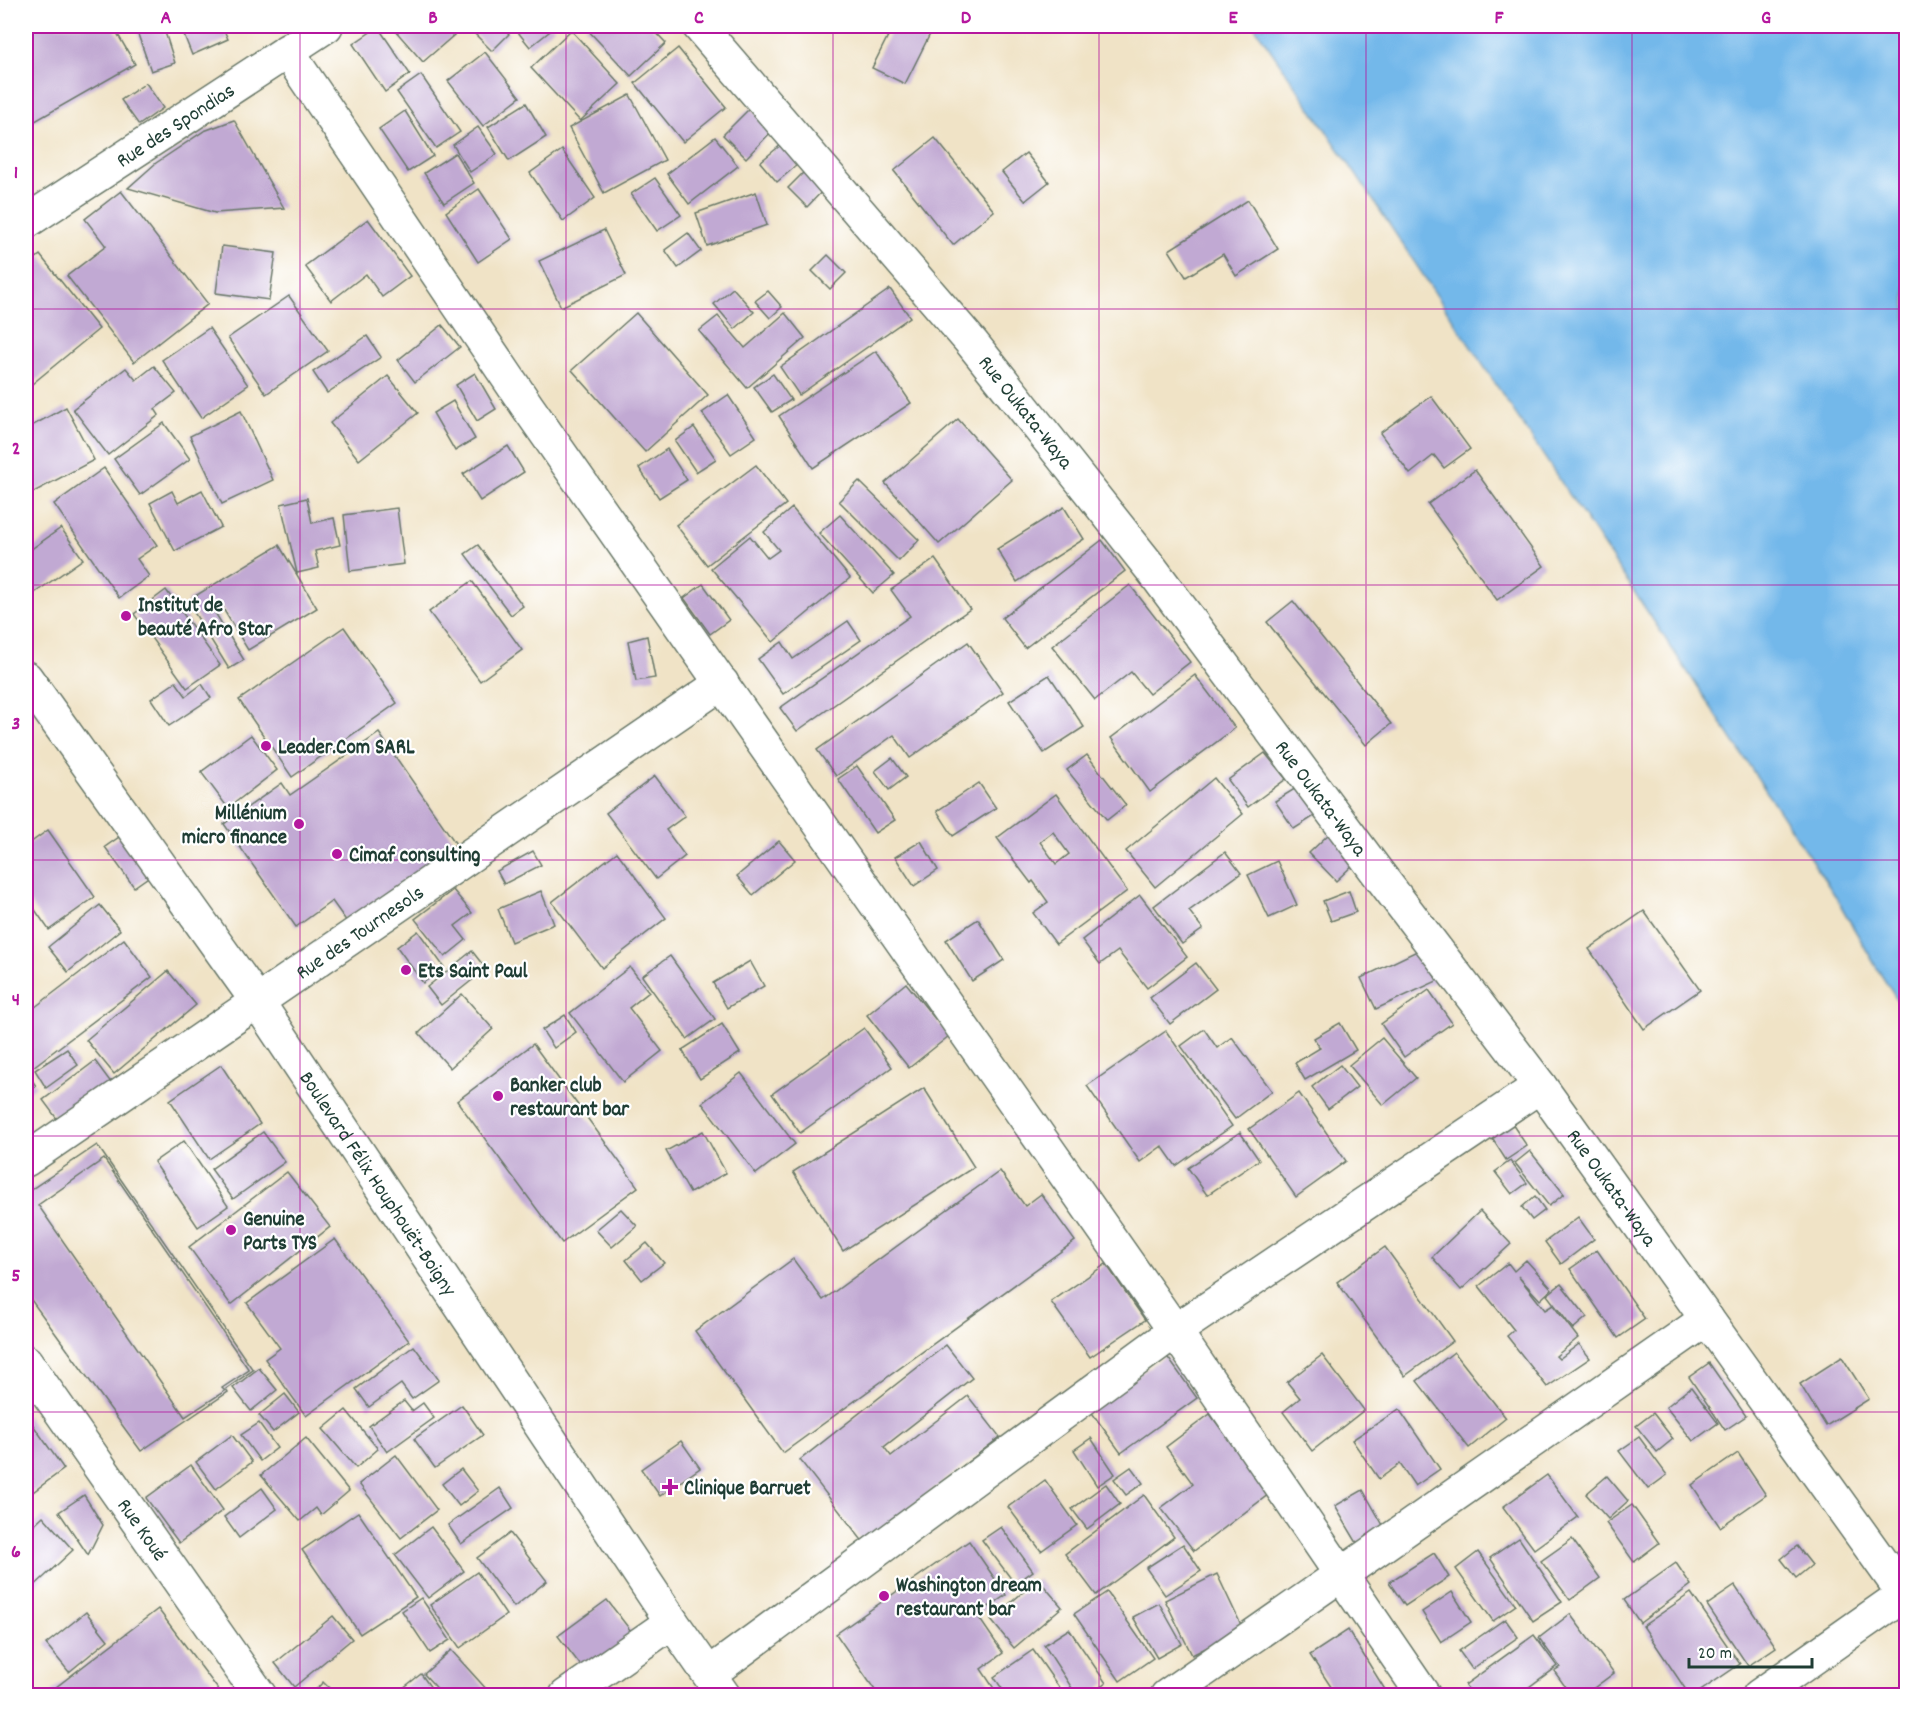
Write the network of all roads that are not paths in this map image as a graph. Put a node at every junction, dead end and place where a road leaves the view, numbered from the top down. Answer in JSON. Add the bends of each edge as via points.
{"nodes":[{"id":1,"x":326,"y":26,"type":"edge"},
{"id":2,"x":699,"y":26,"type":"edge"},
{"id":3,"x":287,"y":51,"type":"junction"},
{"id":4,"x":26,"y":222,"type":"edge"},
{"id":5,"x":26,"y":678,"type":"edge"},
{"id":6,"x":722,"y":683,"type":"junction"},
{"id":7,"x":257,"y":1001,"type":"junction"},
{"id":8,"x":1540,"y":1086,"type":"junction"},
{"id":9,"x":26,"y":1160,"type":"edge"},
{"id":10,"x":1707,"y":1319,"type":"junction"},
{"id":11,"x":1175,"y":1331,"type":"junction"},
{"id":12,"x":26,"y":1362,"type":"edge"},
{"id":13,"x":1341,"y":1575,"type":"junction"},
{"id":14,"x":1905,"y":1595,"type":"edge"},
{"id":15,"x":672,"y":1622,"type":"junction"},
{"id":16,"x":716,"y":1685,"type":"edge"},
{"id":17,"x":260,"y":1695,"type":"edge"},
{"id":18,"x":566,"y":1695,"type":"edge"},
{"id":19,"x":1167,"y":1695,"type":"edge"},
{"id":20,"x":1424,"y":1695,"type":"edge"},
{"id":21,"x":1759,"y":1695,"type":"edge"}],
"edges":[{"from":1,"to":3,"type":"street","name":"Rue des Spondias"},
{"from":2,"to":8,"type":"street","name":"Rue Oukata-Waya","via":[[972,343],[1124,535]]},
{"from":3,"to":4,"type":"street","name":"Rue des Spondias"},
{"from":3,"to":6,"type":"street","via":[[527,406]]},
{"from":5,"to":7,"type":"street","name":"Boulevard Félix Houphouët-Boigny"},
{"from":6,"to":7,"type":"street","name":"Rue des Tournesols"},
{"from":6,"to":11,"type":"street"},
{"from":7,"to":9,"type":"street","name":"Rue des Tournesols"},
{"from":7,"to":15,"type":"street","name":"Boulevard Félix Houphouët-Boigny"},
{"from":8,"to":10,"type":"street","name":"Rue Oukata-Waya"},
{"from":8,"to":11,"type":"street"},
{"from":10,"to":13,"type":"street"},
{"from":10,"to":14,"type":"street","name":"Rue Oukata-Waya"},
{"from":11,"to":13,"type":"street"},
{"from":11,"to":16,"type":"street"},
{"from":12,"to":17,"type":"street","name":"Rue Koué"},
{"from":13,"to":19,"type":"street"},
{"from":13,"to":20,"type":"street"},
{"from":14,"to":21,"type":"street"},
{"from":15,"to":16,"type":"street","name":"Boulevard Félix Houphouët-Boigny"},
{"from":15,"to":18,"type":"street"}]}
